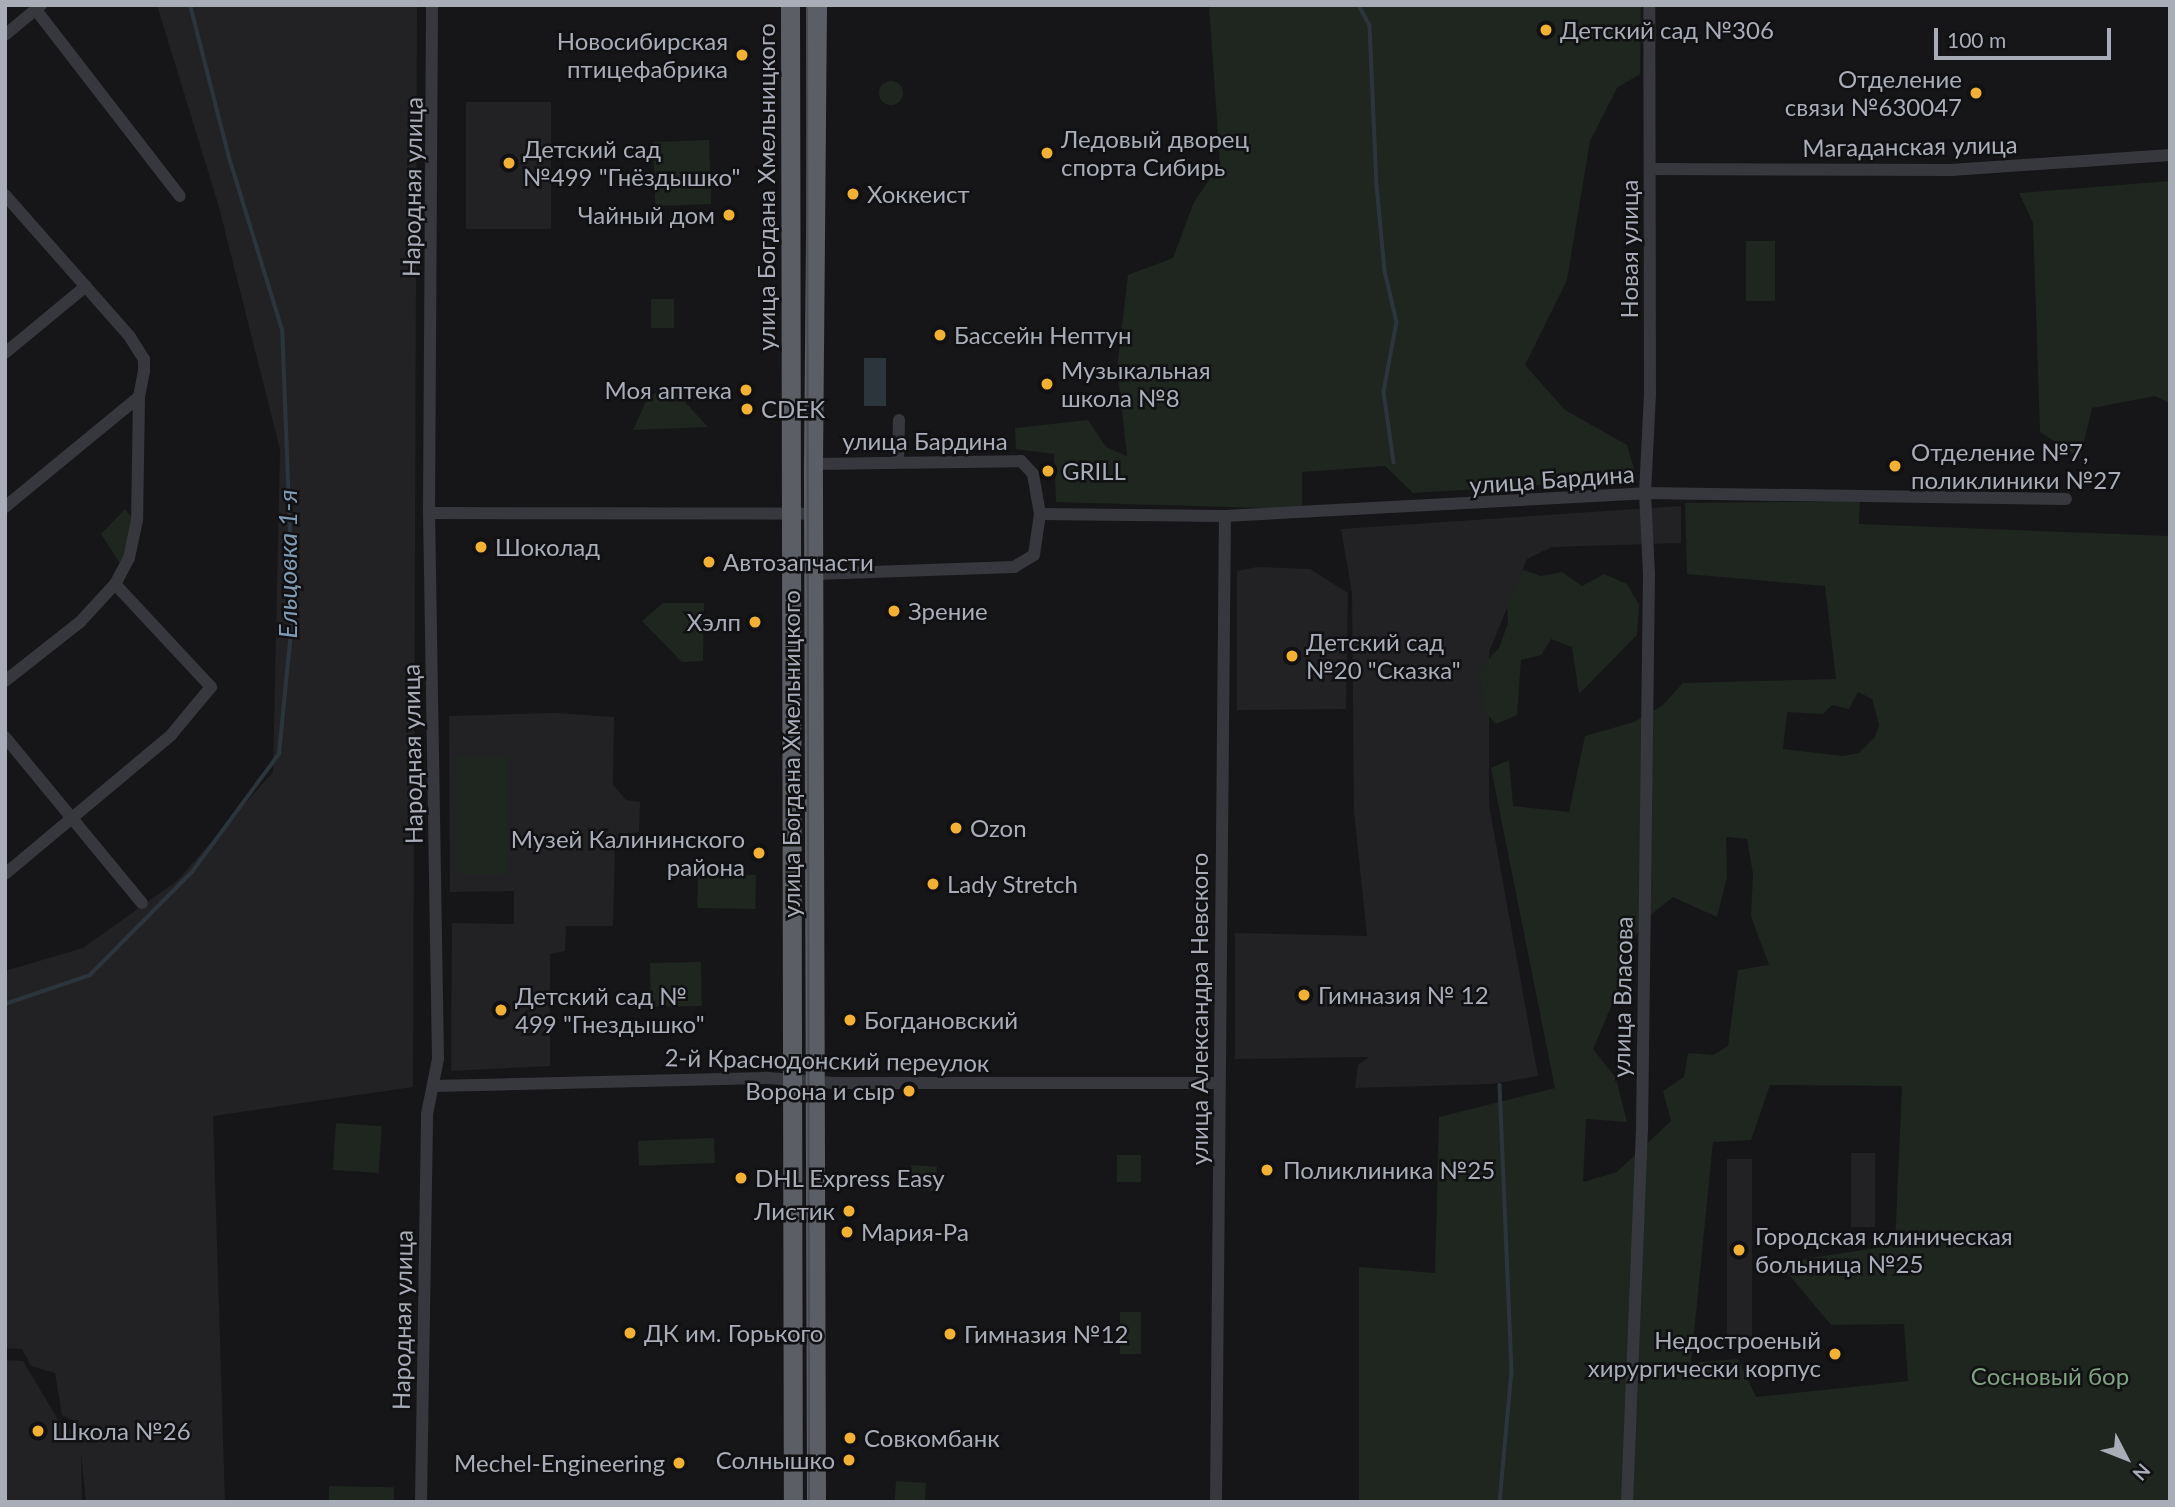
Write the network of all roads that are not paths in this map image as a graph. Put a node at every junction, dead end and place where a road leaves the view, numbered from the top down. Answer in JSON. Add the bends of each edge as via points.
{"nodes":[{"id":1,"x":432,"y":5,"type":"edge"},
{"id":2,"x":790,"y":5,"type":"edge"},
{"id":3,"x":817,"y":5,"type":"edge"},
{"id":4,"x":1649,"y":5,"type":"edge"},
{"id":5,"x":39,"y":7,"type":"edge"},
{"id":6,"x":5,"y":35,"type":"edge"},
{"id":7,"x":2170,"y":155,"type":"edge"},
{"id":8,"x":1651,"y":169,"type":"junction"},
{"id":9,"x":5,"y":196,"type":"edge"},
{"id":10,"x":180,"y":196,"type":"dead end"},
{"id":11,"x":86,"y":286,"type":"junction"},
{"id":12,"x":5,"y":353,"type":"edge"},
{"id":13,"x":139,"y":397,"type":"junction"},
{"id":14,"x":899,"y":420,"type":"dead end"},
{"id":15,"x":898,"y":461,"type":"junction"},
{"id":16,"x":813,"y":464,"type":"junction"},
{"id":17,"x":1646,"y":493,"type":"junction"},
{"id":18,"x":2066,"y":499,"type":"dead end"},
{"id":19,"x":5,"y":507,"type":"edge"},
{"id":20,"x":429,"y":513,"type":"junction"},
{"id":21,"x":789,"y":513,"type":"junction"},
{"id":22,"x":813,"y":514,"type":"junction"},
{"id":23,"x":1040,"y":514,"type":"junction"},
{"id":24,"x":1225,"y":516,"type":"junction"},
{"id":25,"x":815,"y":573,"type":"junction"},
{"id":26,"x":115,"y":584,"type":"junction"},
{"id":27,"x":5,"y":681,"type":"edge"},
{"id":28,"x":5,"y":737,"type":"edge"},
{"id":29,"x":72,"y":818,"type":"junction"},
{"id":30,"x":5,"y":874,"type":"edge"},
{"id":31,"x":142,"y":903,"type":"dead end"},
{"id":32,"x":790,"y":1080,"type":"junction"},
{"id":33,"x":816,"y":1083,"type":"junction"},
{"id":34,"x":1219,"y":1083,"type":"junction"},
{"id":35,"x":434,"y":1086,"type":"junction"},
{"id":36,"x":421,"y":1502,"type":"edge"},
{"id":37,"x":793,"y":1502,"type":"edge"},
{"id":38,"x":816,"y":1502,"type":"edge"},
{"id":39,"x":1216,"y":1502,"type":"edge"},
{"id":40,"x":1627,"y":1502,"type":"edge"}],
"edges":[{"from":1,"to":20,"type":"street","name":"Народная улица"},
{"from":2,"to":21,"type":"highway","name":"улица Богдана Хмельницкого"},
{"from":3,"to":16,"type":"highway","name":"улица Богдана Хмельницкого"},
{"from":4,"to":8,"type":"street","name":"Новая улица"},
{"from":5,"to":6,"type":"street"},
{"from":5,"to":10,"type":"street"},
{"from":7,"to":8,"type":"street","name":"Магаданская улица","via":[[1951,170]]},
{"from":8,"to":17,"type":"street","name":"Новая улица"},
{"from":9,"to":11,"type":"street"},
{"from":11,"to":12,"type":"street"},
{"from":11,"to":13,"type":"street","via":[[144,359]]},
{"from":13,"to":19,"type":"street"},
{"from":13,"to":26,"type":"street","via":[[137,520],[129,558]]},
{"from":14,"to":15,"type":"street"},
{"from":15,"to":16,"type":"street","name":"улица Бардина"},
{"from":15,"to":23,"type":"street","name":"улица Бардина","via":[[1021,461],[1033,474]]},
{"from":16,"to":22,"type":"highway","name":"улица Богдана Хмельницкого"},
{"from":17,"to":18,"type":"street","name":"улица Бардина"},
{"from":17,"to":24,"type":"street","name":"улица Бардина"},
{"from":17,"to":40,"type":"street","name":"улица Власова","via":[[1649,574],[1642,1131]]},
{"from":20,"to":21,"type":"street"},
{"from":20,"to":35,"type":"street","name":"Народная улица","via":[[438,1059]]},
{"from":21,"to":22,"type":"street"},
{"from":21,"to":32,"type":"highway","name":"улица Богдана Хмельницкого"},
{"from":22,"to":25,"type":"highway","name":"улица Богдана Хмельницкого"},
{"from":23,"to":24,"type":"street","name":"улица Бардина"},
{"from":23,"to":25,"type":"street","name":"улица Бардина","via":[[1034,555],[1014,567]]},
{"from":24,"to":34,"type":"street","name":"улица Александра Невского"},
{"from":25,"to":33,"type":"highway","name":"улица Богдана Хмельницкого"},
{"from":26,"to":27,"type":"street","via":[[80,622]]},
{"from":26,"to":29,"type":"street","via":[[211,687],[171,735]]},
{"from":28,"to":29,"type":"street"},
{"from":29,"to":30,"type":"street"},
{"from":29,"to":31,"type":"street"},
{"from":32,"to":33,"type":"street","name":"2-й Краснодонский переулок"},
{"from":32,"to":35,"type":"street","name":"2-й Краснодонский переулок"},
{"from":32,"to":37,"type":"highway","name":"улица Богдана Хмельницкого"},
{"from":33,"to":34,"type":"street","name":"2-й Краснодонский переулок"},
{"from":33,"to":38,"type":"highway","name":"улица Богдана Хмельницкого"},
{"from":34,"to":39,"type":"street","name":"улица Александра Невского"},
{"from":35,"to":36,"type":"street","name":"Народная улица","via":[[425,1144]]}]}
